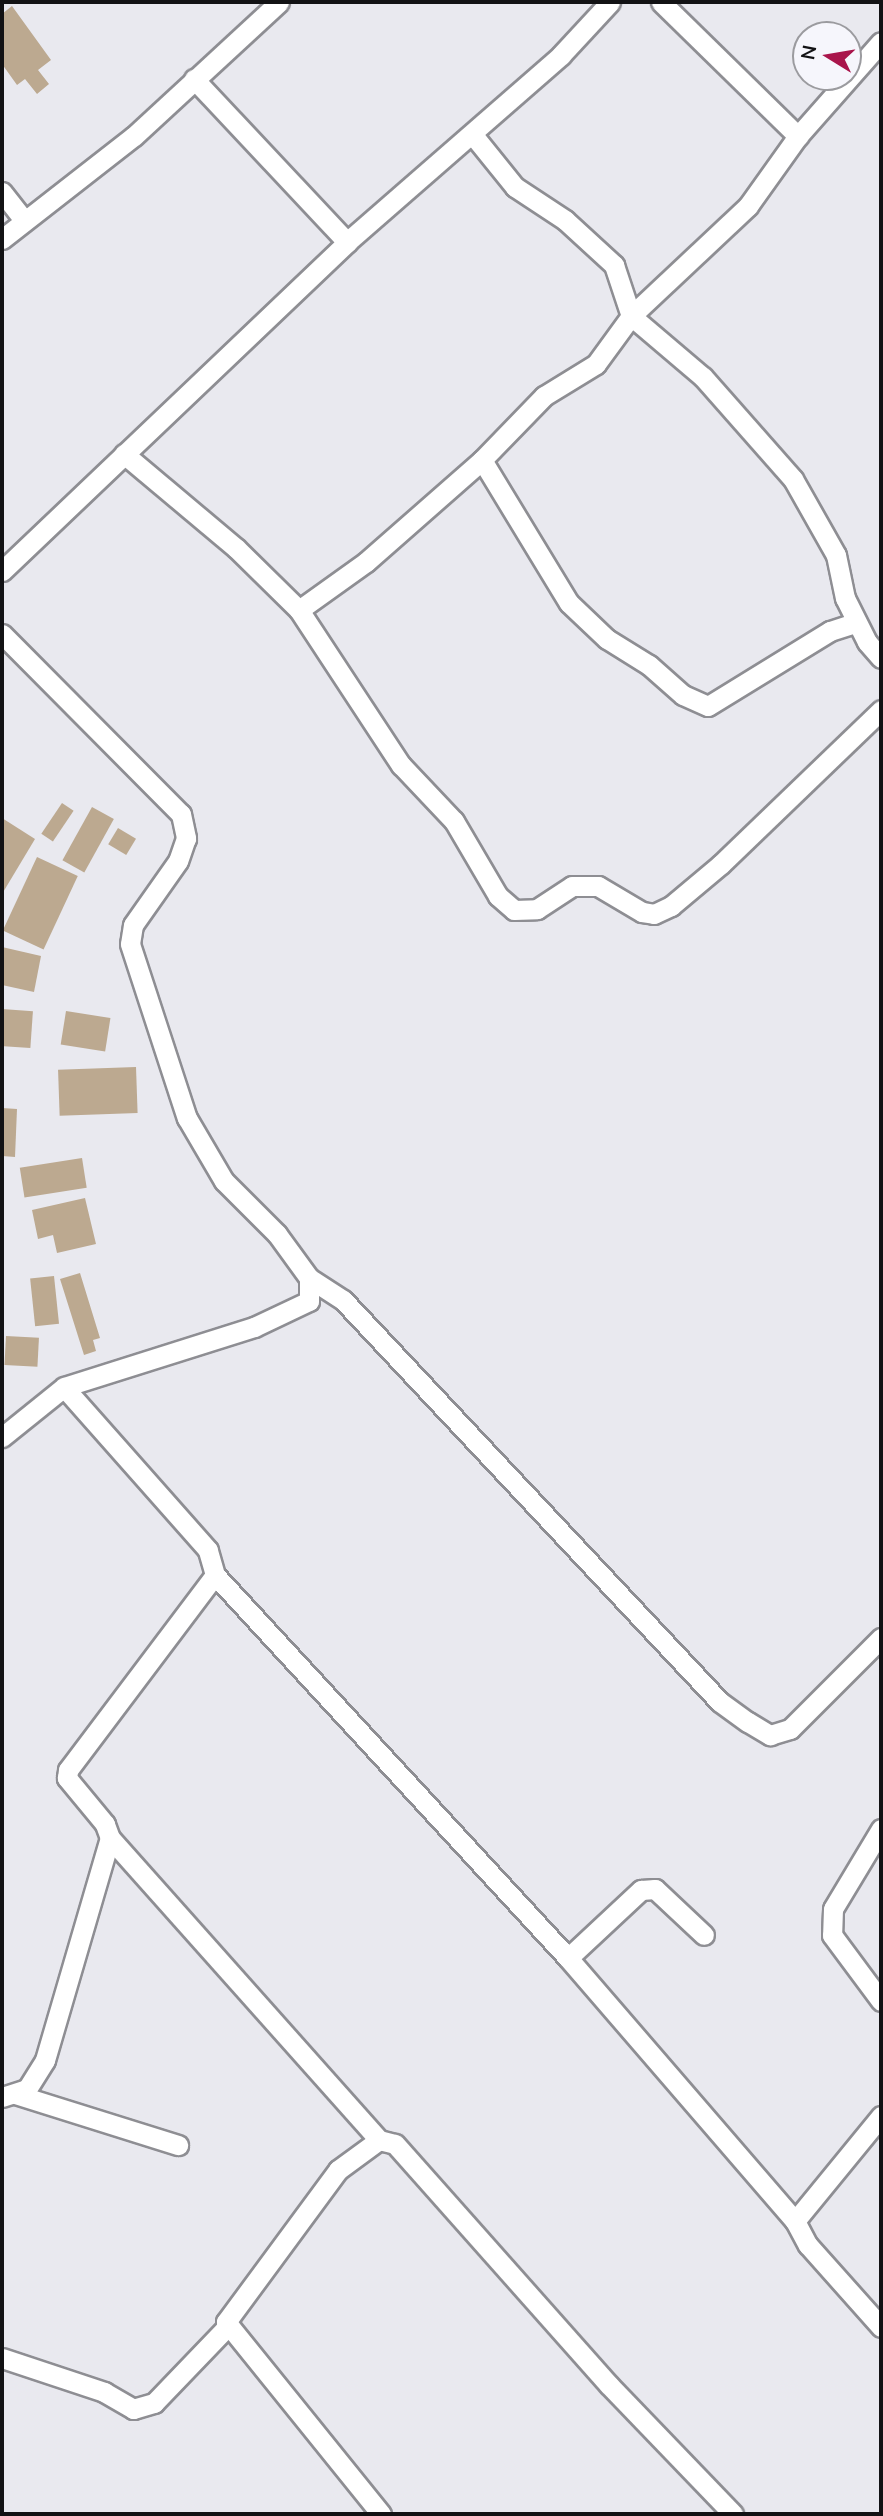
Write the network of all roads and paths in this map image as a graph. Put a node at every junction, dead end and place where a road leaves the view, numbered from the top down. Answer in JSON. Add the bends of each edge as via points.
{"nodes":[{"id":1,"x":279,"y":2,"type":"edge"},
{"id":2,"x":610,"y":2,"type":"edge"},
{"id":3,"x":661,"y":2,"type":"edge"},
{"id":4,"x":881,"y":42,"type":"edge"},
{"id":5,"x":194,"y":79,"type":"junction"},
{"id":6,"x":473,"y":135,"type":"junction"},
{"id":7,"x":798,"y":136,"type":"junction"},
{"id":8,"x":2,"y":192,"type":"edge"},
{"id":9,"x":24,"y":220,"type":"junction"},
{"id":10,"x":2,"y":239,"type":"edge"},
{"id":11,"x":347,"y":242,"type":"junction"},
{"id":12,"x":631,"y":316,"type":"junction"},
{"id":13,"x":124,"y":454,"type":"junction"},
{"id":14,"x":482,"y":460,"type":"junction"},
{"id":15,"x":2,"y":571,"type":"edge"},
{"id":16,"x":299,"y":610,"type":"junction"},
{"id":17,"x":857,"y":622,"type":"junction"},
{"id":18,"x":2,"y":634,"type":"edge"},
{"id":19,"x":881,"y":658,"type":"edge"},
{"id":20,"x":881,"y":710,"type":"edge"},
{"id":21,"x":309,"y":1278,"type":"junction"},
{"id":22,"x":64,"y":1387,"type":"junction"},
{"id":23,"x":2,"y":1437,"type":"edge"},
{"id":24,"x":215,"y":1575,"type":"junction"},
{"id":25,"x":881,"y":1638,"type":"edge"},
{"id":26,"x":881,"y":1829,"type":"edge"},
{"id":27,"x":110,"y":1838,"type":"junction"},
{"id":28,"x":704,"y":1935,"type":"dead end"},
{"id":29,"x":568,"y":1958,"type":"junction"},
{"id":30,"x":881,"y":2001,"type":"edge"},
{"id":31,"x":8,"y":2096,"type":"edge"},
{"id":32,"x":881,"y":2116,"type":"edge"},
{"id":33,"x":379,"y":2140,"type":"junction"},
{"id":34,"x":178,"y":2145,"type":"dead end"},
{"id":35,"x":795,"y":2221,"type":"junction"},
{"id":36,"x":227,"y":2327,"type":"junction"},
{"id":37,"x":881,"y":2327,"type":"edge"},
{"id":38,"x":2,"y":2358,"type":"edge"},
{"id":39,"x":381,"y":2514,"type":"edge"},
{"id":40,"x":733,"y":2514,"type":"edge"}],
"edges":[{"from":1,"to":5,"type":"street"},
{"from":2,"to":6,"type":"street","via":[[561,55]]},
{"from":3,"to":7,"type":"street"},
{"from":4,"to":7,"type":"street"},
{"from":5,"to":9,"type":"street","via":[[134,135]]},
{"from":5,"to":11,"type":"street"},
{"from":6,"to":11,"type":"street"},
{"from":6,"to":12,"type":"street","via":[[515,187],[565,220],[614,265]]},
{"from":7,"to":12,"type":"street","via":[[748,206]]},
{"from":8,"to":9,"type":"street"},
{"from":9,"to":10,"type":"street"},
{"from":11,"to":13,"type":"street"},
{"from":12,"to":14,"type":"street","via":[[596,364],[544,396]]},
{"from":12,"to":17,"type":"street","via":[[703,377],[793,479],[836,555],[845,598]]},
{"from":13,"to":15,"type":"street"},
{"from":13,"to":16,"type":"street","via":[[236,548]]},
{"from":14,"to":16,"type":"street","via":[[366,562]]},
{"from":14,"to":17,"type":"street","via":[[569,603],[607,639],[649,665],[684,695],[708,706],[830,631]]},
{"from":16,"to":20,"type":"street","via":[[401,765],[454,821],[498,896],[514,910],[525,912],[572,886],[598,886],[642,912],[654,914],[671,906]]},
{"from":17,"to":19,"type":"street"},
{"from":18,"to":21,"type":"street","via":[[181,814],[186,838],[178,861],[133,925],[130,944],[187,1118],[224,1181],[277,1234]]},
{"from":21,"to":22,"type":"street","via":[[309,1301],[254,1327]]},
{"from":21,"to":25,"type":"street","via":[[343,1300],[720,1702],[748,1722],[769,1735],[790,1730]]},
{"from":22,"to":23,"type":"street"},
{"from":22,"to":24,"type":"street","via":[[208,1550]]},
{"from":24,"to":27,"type":"street","via":[[68,1770],[67,1778],[105,1824]]},
{"from":24,"to":29,"type":"street"},
{"from":26,"to":30,"type":"street","via":[[833,1909],[832,1935]]},
{"from":27,"to":31,"type":"street","via":[[37,2078]]},
{"from":27,"to":33,"type":"street"},
{"from":28,"to":29,"type":"street","via":[[655,1889],[642,1891]]},
{"from":29,"to":35,"type":"street"},
{"from":31,"to":34,"type":"street"},
{"from":32,"to":35,"type":"street"},
{"from":33,"to":36,"type":"street","via":[[338,2170],[229,2316]]},
{"from":33,"to":40,"type":"street","via":[[395,2144],[609,2385]]},
{"from":35,"to":37,"type":"street","via":[[808,2245]]},
{"from":36,"to":38,"type":"street","via":[[154,2403],[132,2409],[104,2392]]},
{"from":36,"to":39,"type":"street","via":[[303,2413]]}]}
